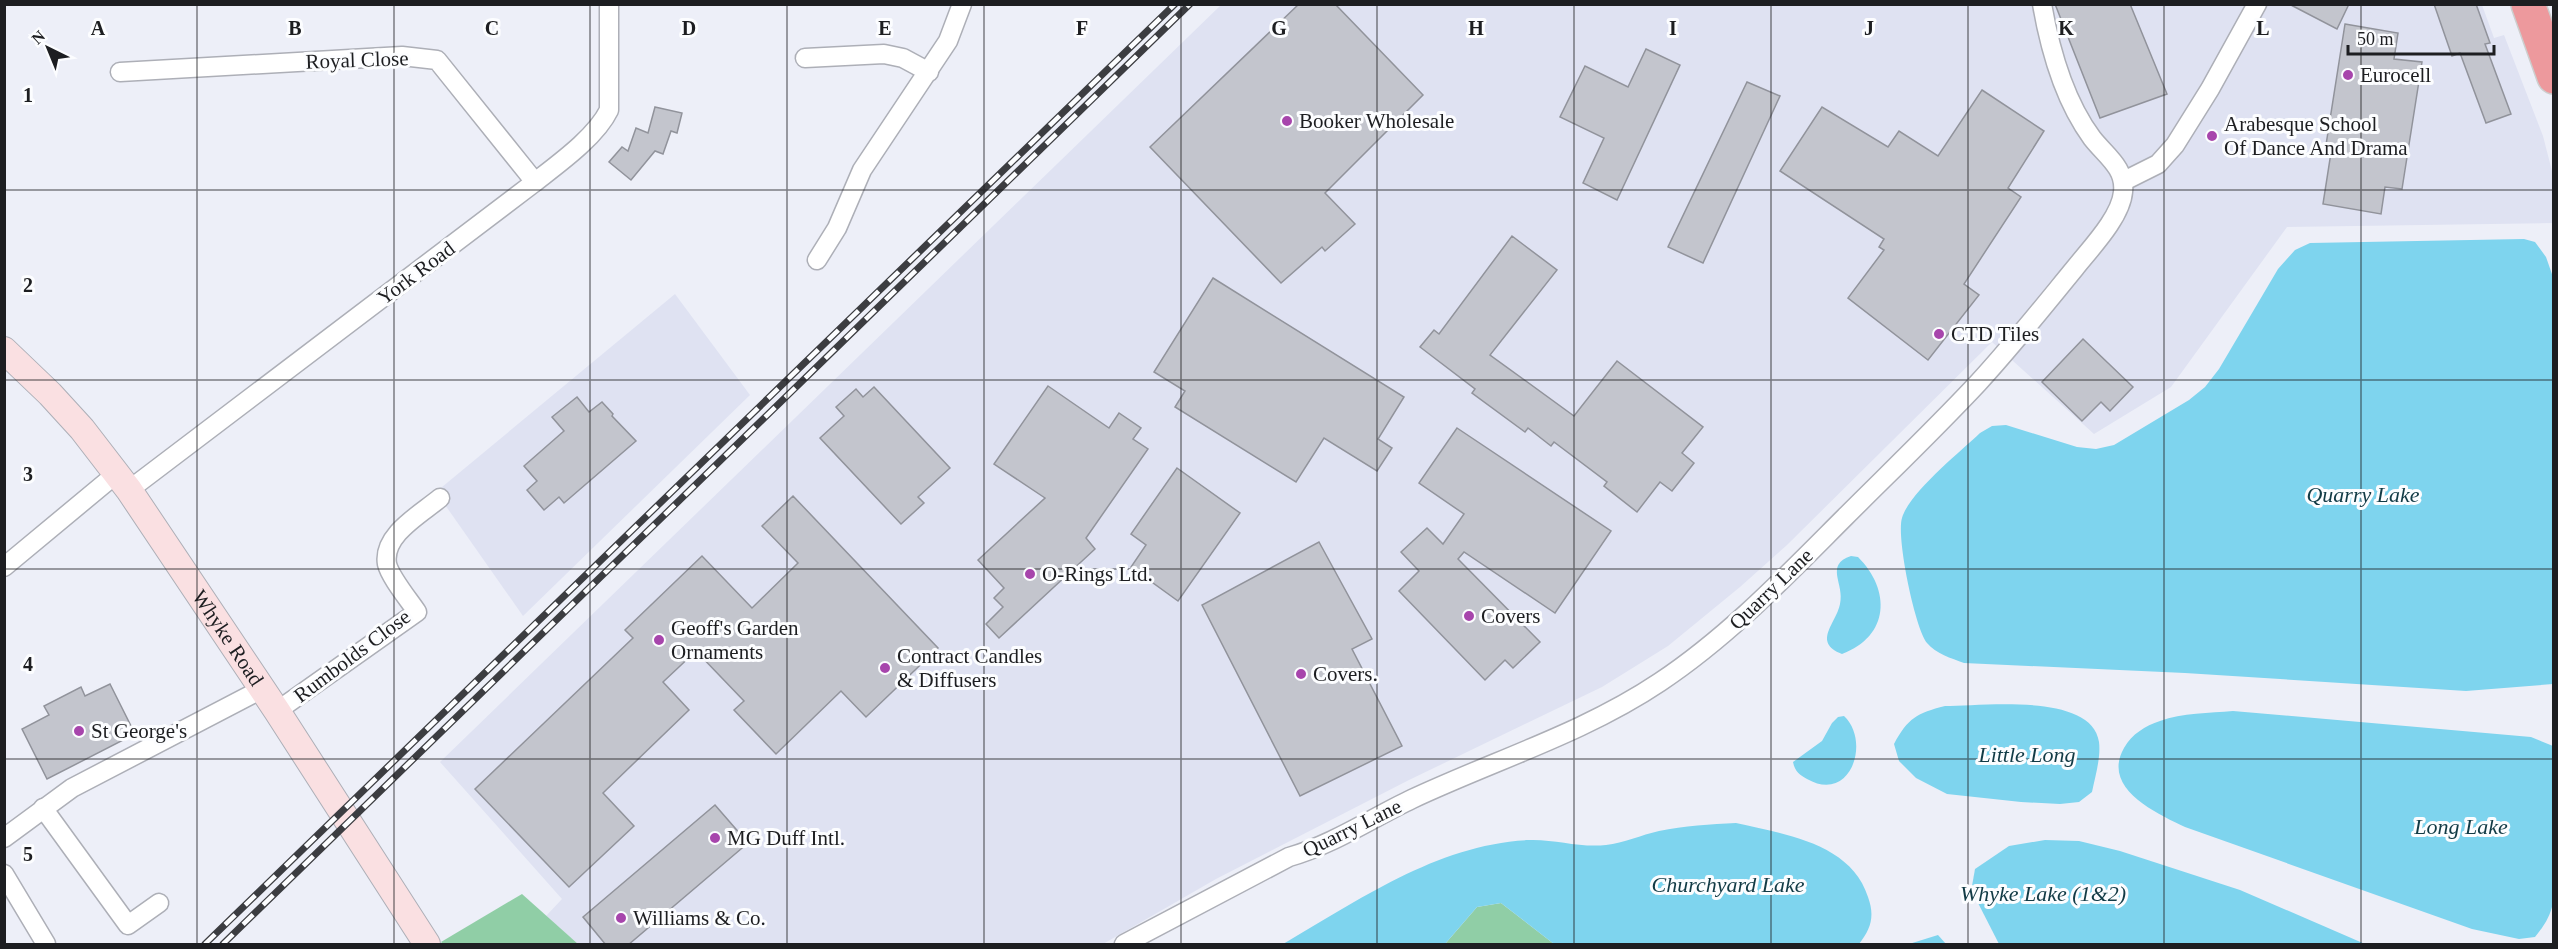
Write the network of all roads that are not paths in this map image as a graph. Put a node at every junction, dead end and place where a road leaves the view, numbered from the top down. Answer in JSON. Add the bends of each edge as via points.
{"nodes":[{"id":1,"x":609,"y":4,"type":"edge"},
{"id":2,"x":962,"y":4,"type":"edge"},
{"id":3,"x":2042,"y":4,"type":"edge"},
{"id":4,"x":2257,"y":4,"type":"edge"},
{"id":5,"x":2528,"y":4,"type":"edge"},
{"id":6,"x":805,"y":58,"type":"dead end"},
{"id":7,"x":120,"y":72,"type":"dead end"},
{"id":8,"x":929,"y":72,"type":"junction"},
{"id":9,"x":2553,"y":77,"type":"edge"},
{"id":10,"x":2124,"y":181,"type":"junction"},
{"id":11,"x":535,"y":182,"type":"junction"},
{"id":12,"x":817,"y":260,"type":"dead end"},
{"id":13,"x":4,"y":350,"type":"edge"},
{"id":14,"x":123,"y":482,"type":"junction"},
{"id":15,"x":440,"y":498,"type":"dead end"},
{"id":16,"x":4,"y":567,"type":"edge"},
{"id":17,"x":262,"y":689,"type":"junction"},
{"id":18,"x":277,"y":711,"type":"junction"},
{"id":19,"x":43,"y":808,"type":"junction"},
{"id":20,"x":4,"y":838,"type":"edge"},
{"id":21,"x":4,"y":874,"type":"edge"},
{"id":22,"x":159,"y":903,"type":"dead end"},
{"id":23,"x":46,"y":945,"type":"edge"},
{"id":24,"x":428,"y":945,"type":"edge"},
{"id":25,"x":1124,"y":945,"type":"edge"}],
"edges":[{"from":1,"to":11,"type":"street","name":"York Road","via":[[609,110],[605,119],[564,159]]},
{"from":2,"to":8,"type":"street","via":[[948,41]]},
{"from":3,"to":10,"type":"street","via":[[2051,46],[2077,114],[2117,165]]},
{"from":4,"to":10,"type":"street","via":[[2175,145],[2158,164]]},
{"from":5,"to":9,"type":"highway"},
{"from":6,"to":8,"type":"street","via":[[884,54],[903,58]]},
{"from":7,"to":11,"type":"street","name":"Royal Close","via":[[402,56],[437,60]]},
{"from":8,"to":12,"type":"street","via":[[862,170],[837,228]]},
{"from":10,"to":25,"type":"street","name":"Quarry Lane","via":[[2123,197],[2107,227],[1978,384],[1762,600],[1686,665],[1590,723],[1414,798],[1309,852],[1289,857]]},
{"from":11,"to":14,"type":"street","name":"York Road"},
{"from":13,"to":14,"type":"main road","name":"Whyke Road","via":[[82,429]]},
{"from":14,"to":16,"type":"street","name":"York Road"},
{"from":14,"to":17,"type":"main road","name":"Whyke Road"},
{"from":15,"to":18,"type":"street","name":"Rumbolds Close","via":[[397,533],[387,549],[387,566],[417,612]]},
{"from":17,"to":18,"type":"main road","name":"Whyke Road"},
{"from":17,"to":19,"type":"street","via":[[72,788]]},
{"from":18,"to":24,"type":"main road","name":"Whyke Road"},
{"from":19,"to":20,"type":"street"},
{"from":19,"to":22,"type":"street","via":[[128,925]]},
{"from":21,"to":23,"type":"street"}]}
